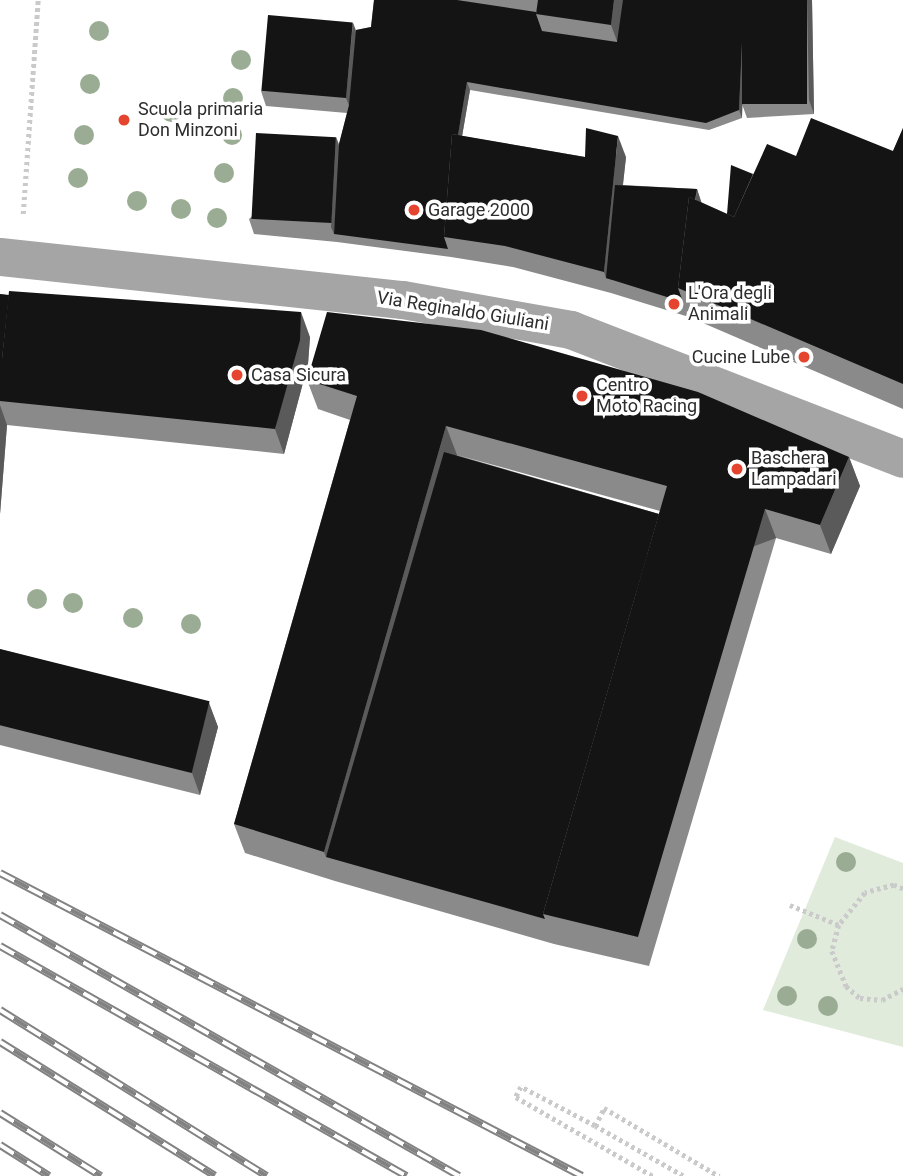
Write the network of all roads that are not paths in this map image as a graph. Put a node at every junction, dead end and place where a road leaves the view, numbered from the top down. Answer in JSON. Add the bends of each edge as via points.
{"nodes":[{"id":1,"x":0,"y":257,"type":"edge"},
{"id":2,"x":903,"y":459,"type":"edge"}],
"edges":[{"from":1,"to":2,"type":"main road","name":"Via Reginaldo Giuliani","via":[[403,300],[549,325],[637,352]]}]}
